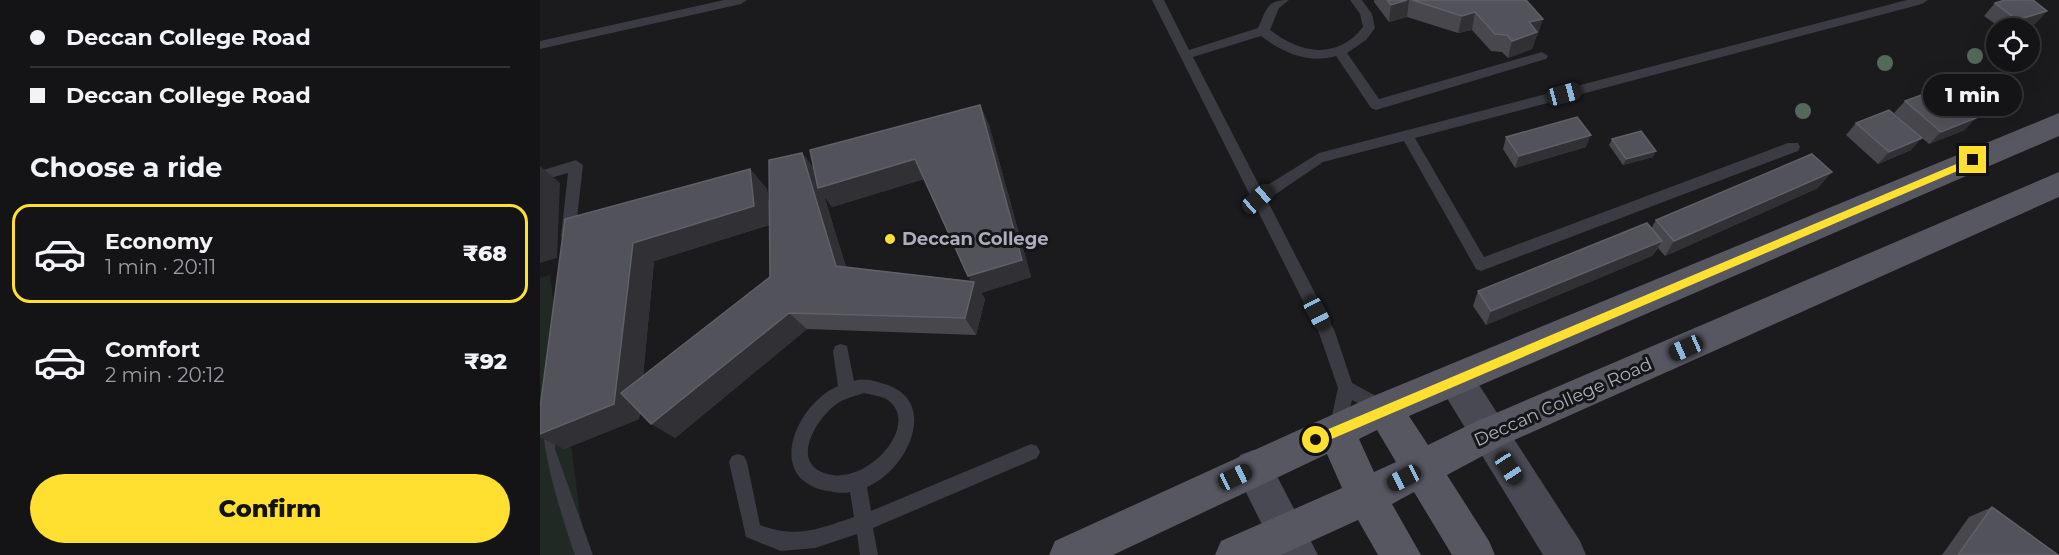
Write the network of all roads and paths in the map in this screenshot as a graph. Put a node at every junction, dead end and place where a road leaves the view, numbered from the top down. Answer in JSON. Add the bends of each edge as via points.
{"nodes":[{"id":1,"x":741,"y":0,"type":"edge"},
{"id":2,"x":1158,"y":0,"type":"edge"},
{"id":3,"x":1283,"y":0,"type":"edge"},
{"id":4,"x":1356,"y":0,"type":"edge"},
{"id":5,"x":1923,"y":0,"type":"edge"},
{"id":6,"x":1263,"y":31,"type":"junction"},
{"id":7,"x":540,"y":45,"type":"edge"},
{"id":8,"x":1340,"y":52,"type":"junction"},
{"id":9,"x":1186,"y":55,"type":"junction"},
{"id":10,"x":1542,"y":56,"type":"dead end"},
{"id":11,"x":2059,"y":124,"type":"edge"},
{"id":12,"x":1407,"y":135,"type":"junction"},
{"id":13,"x":1792,"y":147,"type":"dead end"},
{"id":14,"x":540,"y":176,"type":"edge"},
{"id":15,"x":2059,"y":184,"type":"edge"},
{"id":16,"x":1258,"y":199,"type":"junction"},
{"id":17,"x":567,"y":248,"type":"edge"},
{"id":18,"x":841,"y":351,"type":"dead end"},
{"id":19,"x":1455,"y":379,"type":"junction"},
{"id":20,"x":1346,"y":388,"type":"junction"},
{"id":21,"x":847,"y":389,"type":"junction"},
{"id":22,"x":551,"y":402,"type":"edge"},
{"id":23,"x":1384,"y":409,"type":"junction"},
{"id":24,"x":1336,"y":431,"type":"junction"},
{"id":25,"x":1488,"y":434,"type":"junction"},
{"id":26,"x":1031,"y":452,"type":"dead end"},
{"id":27,"x":738,"y":462,"type":"dead end"},
{"id":28,"x":1253,"y":468,"type":"junction"},
{"id":29,"x":1422,"y":468,"type":"junction"},
{"id":30,"x":856,"y":482,"type":"junction"},
{"id":31,"x":1366,"y":497,"type":"junction"},
{"id":32,"x":863,"y":523,"type":"junction"},
{"id":33,"x":1292,"y":544,"type":"edge"},
{"id":34,"x":584,"y":555,"type":"edge"},
{"id":35,"x":869,"y":555,"type":"edge"},
{"id":36,"x":1069,"y":555,"type":"edge"},
{"id":37,"x":1235,"y":555,"type":"edge"},
{"id":38,"x":1401,"y":555,"type":"edge"},
{"id":39,"x":1476,"y":555,"type":"edge"},
{"id":40,"x":1566,"y":555,"type":"edge"}],
"edges":[{"from":1,"to":7,"type":"lane"},
{"from":2,"to":9,"type":"lane"},
{"from":3,"to":6,"type":"lane","via":[[1274,6]]},
{"from":4,"to":8,"type":"lane","via":[[1366,14],[1369,28],[1363,38]]},
{"from":5,"to":12,"type":"lane"},
{"from":6,"to":8,"type":"lane","via":[[1287,48],[1312,54]]},
{"from":6,"to":9,"type":"lane"},
{"from":8,"to":10,"type":"lane","via":[[1376,105]]},
{"from":9,"to":16,"type":"lane"},
{"from":11,"to":19,"type":"main road"},
{"from":12,"to":13,"type":"lane","via":[[1481,265]]},
{"from":12,"to":16,"type":"lane","via":[[1319,158]]},
{"from":14,"to":17,"type":"lane","via":[[576,165]]},
{"from":15,"to":25,"type":"main road","name":"Deccan College Road"},
{"from":16,"to":20,"type":"lane","via":[[1327,332]]},
{"from":18,"to":21,"type":"lane"},
{"from":19,"to":23,"type":"main road"},
{"from":19,"to":25,"type":"street"},
{"from":20,"to":23,"type":"lane"},
{"from":20,"to":24,"type":"lane"},
{"from":21,"to":30,"type":"lane","via":[[815,412],[804,428],[800,460],[807,473],[821,482]]},
{"from":21,"to":30,"type":"lane","via":[[880,387],[893,393],[907,416],[907,431],[889,462]]},
{"from":22,"to":34,"type":"lane","via":[[546,449]]},
{"from":23,"to":24,"type":"main road"},
{"from":23,"to":29,"type":"main road"},
{"from":24,"to":28,"type":"main road"},
{"from":24,"to":31,"type":"main road"},
{"from":25,"to":29,"type":"main road","name":"Deccan College Road"},
{"from":25,"to":40,"type":"street"},
{"from":26,"to":32,"type":"lane"},
{"from":27,"to":32,"type":"lane","via":[[752,531],[781,542],[815,539]]},
{"from":28,"to":33,"type":"street"},
{"from":28,"to":36,"type":"main road"},
{"from":29,"to":31,"type":"main road","name":"Deccan College Road"},
{"from":29,"to":39,"type":"main road"},
{"from":30,"to":32,"type":"lane"},
{"from":31,"to":33,"type":"main road","name":"Deccan College Road"},
{"from":31,"to":38,"type":"main road"},
{"from":32,"to":35,"type":"lane"},
{"from":33,"to":37,"type":"main road","name":"Deccan College Road"}]}
